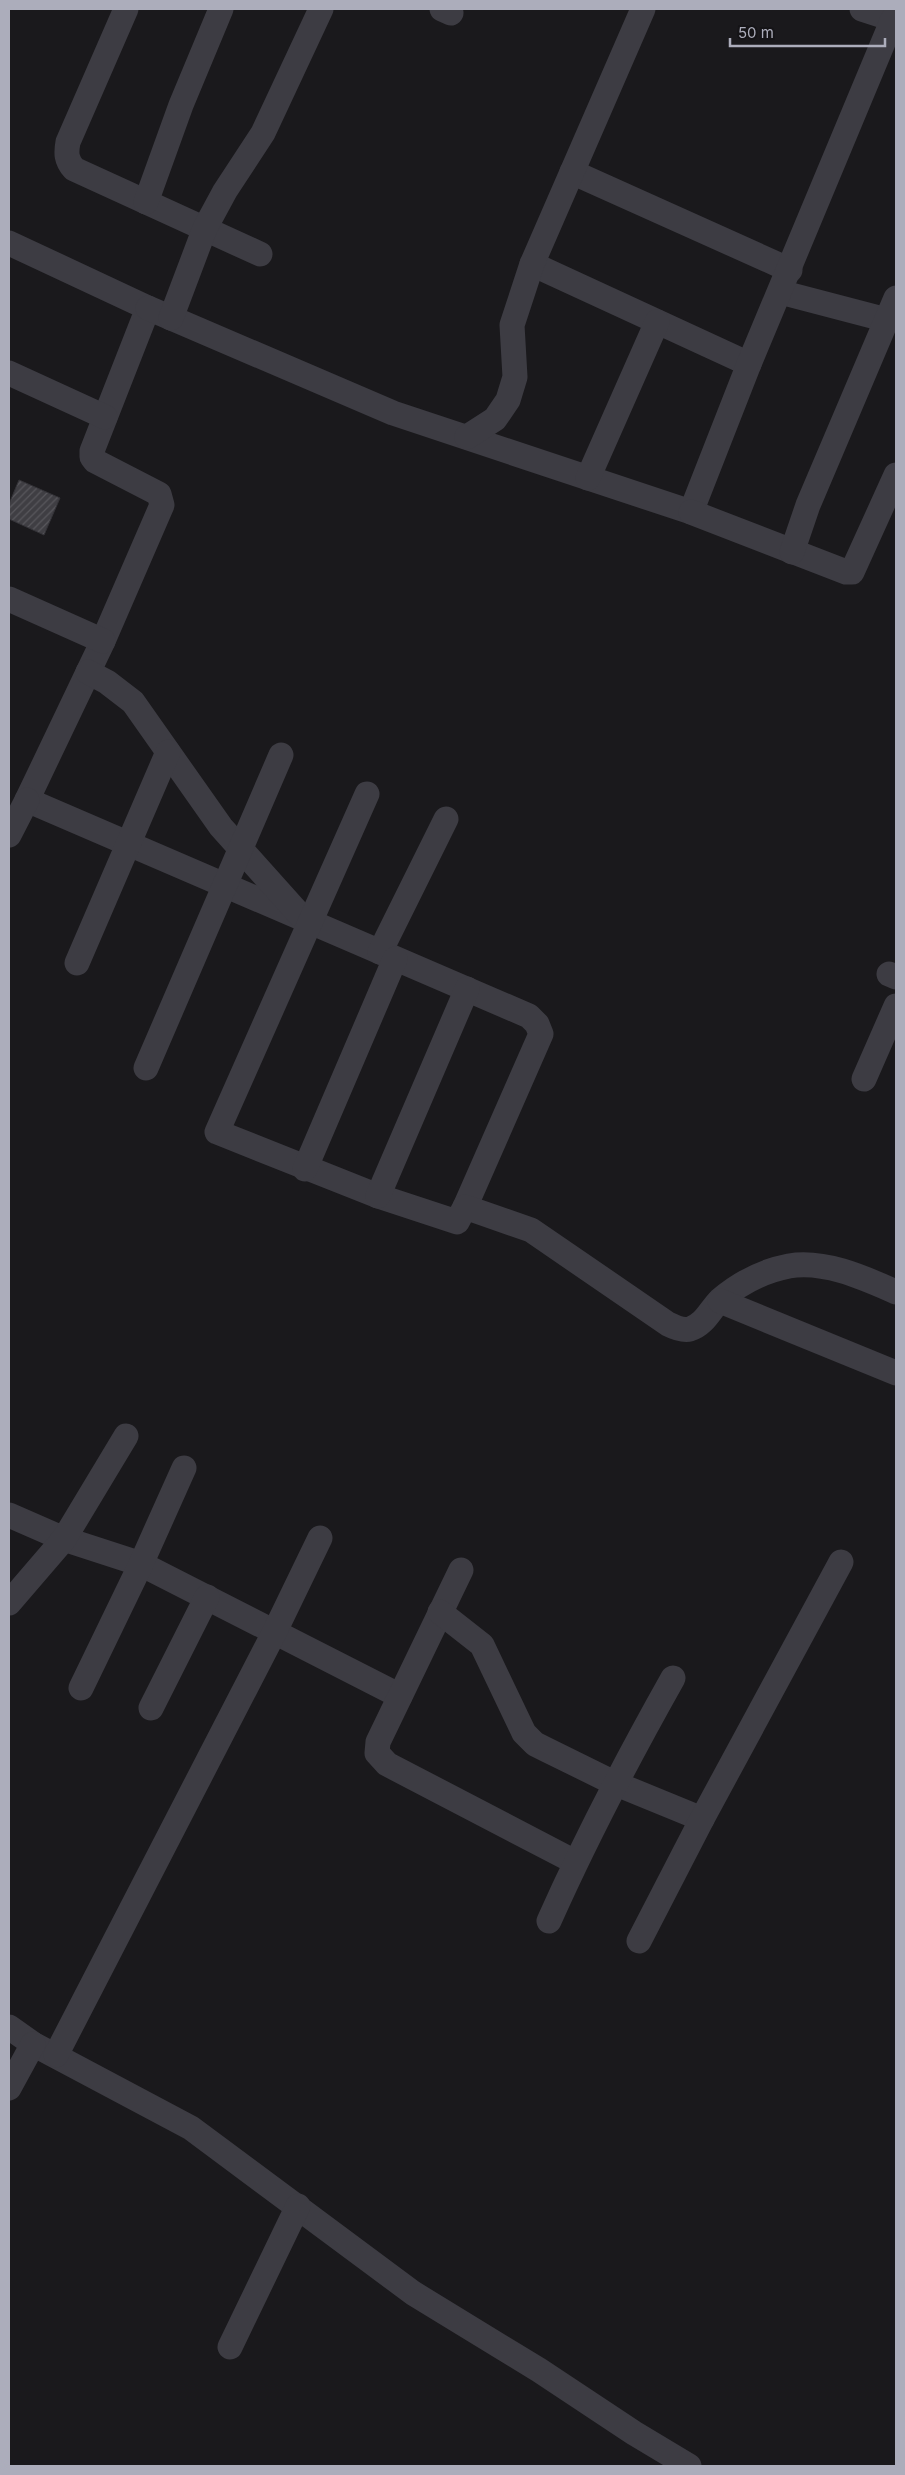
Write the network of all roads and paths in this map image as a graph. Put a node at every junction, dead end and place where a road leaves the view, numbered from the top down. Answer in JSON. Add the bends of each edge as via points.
{"nodes":[{"id":1,"x":126,"y":9,"type":"edge"},
{"id":2,"x":221,"y":9,"type":"edge"},
{"id":3,"x":320,"y":9,"type":"edge"},
{"id":4,"x":643,"y":9,"type":"edge"},
{"id":5,"x":879,"y":14,"type":"edge"},
{"id":6,"x":572,"y":172,"type":"junction"},
{"id":7,"x":146,"y":202,"type":"junction"},
{"id":8,"x":205,"y":228,"type":"junction"},
{"id":9,"x":9,"y":243,"type":"edge"},
{"id":10,"x":260,"y":254,"type":"dead end"},
{"id":11,"x":532,"y":264,"type":"junction"},
{"id":12,"x":785,"y":281,"type":"junction"},
{"id":13,"x":148,"y":308,"type":"junction"},
{"id":14,"x":171,"y":318,"type":"junction"},
{"id":15,"x":657,"y":322,"type":"junction"},
{"id":16,"x":889,"y":326,"type":"edge"},
{"id":17,"x":749,"y":364,"type":"junction"},
{"id":18,"x":9,"y":373,"type":"edge"},
{"id":19,"x":106,"y":417,"type":"junction"},
{"id":20,"x":467,"y":438,"type":"junction"},
{"id":21,"x":896,"y":475,"type":"edge"},
{"id":22,"x":588,"y":478,"type":"junction"},
{"id":23,"x":691,"y":512,"type":"junction"},
{"id":24,"x":792,"y":552,"type":"junction"},
{"id":25,"x":9,"y":598,"type":"edge"},
{"id":26,"x":103,"y":641,"type":"junction"},
{"id":27,"x":88,"y":672,"type":"junction"},
{"id":28,"x":168,"y":752,"type":"junction"},
{"id":29,"x":281,"y":755,"type":"dead end"},
{"id":30,"x":367,"y":794,"type":"dead end"},
{"id":31,"x":27,"y":800,"type":"junction"},
{"id":32,"x":446,"y":819,"type":"dead end"},
{"id":33,"x":9,"y":835,"type":"edge"},
{"id":34,"x":128,"y":844,"type":"junction"},
{"id":35,"x":240,"y":848,"type":"junction"},
{"id":36,"x":224,"y":886,"type":"junction"},
{"id":37,"x":307,"y":921,"type":"junction"},
{"id":38,"x":388,"y":955,"type":"junction"},
{"id":39,"x":77,"y":963,"type":"dead end"},
{"id":40,"x":467,"y":989,"type":"junction"},
{"id":41,"x":896,"y":1006,"type":"edge"},
{"id":42,"x":146,"y":1068,"type":"dead end"},
{"id":43,"x":864,"y":1079,"type":"dead end"},
{"id":44,"x":305,"y":1168,"type":"junction"},
{"id":45,"x":378,"y":1196,"type":"junction"},
{"id":46,"x":465,"y":1207,"type":"junction"},
{"id":47,"x":896,"y":1292,"type":"edge"},
{"id":48,"x":720,"y":1301,"type":"junction"},
{"id":49,"x":896,"y":1373,"type":"edge"},
{"id":50,"x":126,"y":1436,"type":"dead end"},
{"id":51,"x":184,"y":1468,"type":"dead end"},
{"id":52,"x":9,"y":1516,"type":"edge"},
{"id":53,"x":320,"y":1538,"type":"dead end"},
{"id":54,"x":64,"y":1539,"type":"junction"},
{"id":55,"x":841,"y":1562,"type":"dead end"},
{"id":56,"x":141,"y":1564,"type":"junction"},
{"id":57,"x":461,"y":1570,"type":"dead end"},
{"id":58,"x":207,"y":1596,"type":"junction"},
{"id":59,"x":9,"y":1603,"type":"edge"},
{"id":60,"x":440,"y":1612,"type":"junction"},
{"id":61,"x":275,"y":1630,"type":"junction"},
{"id":62,"x":673,"y":1678,"type":"dead end"},
{"id":63,"x":81,"y":1688,"type":"dead end"},
{"id":64,"x":400,"y":1696,"type":"junction"},
{"id":65,"x":151,"y":1708,"type":"dead end"},
{"id":66,"x":614,"y":1783,"type":"junction"},
{"id":67,"x":702,"y":1819,"type":"junction"},
{"id":68,"x":575,"y":1862,"type":"junction"},
{"id":69,"x":549,"y":1921,"type":"dead end"},
{"id":70,"x":639,"y":1941,"type":"dead end"},
{"id":71,"x":9,"y":2027,"type":"edge"},
{"id":72,"x":33,"y":2044,"type":"junction"},
{"id":73,"x":56,"y":2056,"type":"junction"},
{"id":74,"x":9,"y":2088,"type":"edge"},
{"id":75,"x":298,"y":2206,"type":"junction"},
{"id":76,"x":230,"y":2347,"type":"dead end"},
{"id":77,"x":689,"y":2466,"type":"edge"}],
"edges":[{"from":1,"to":7,"type":"street","via":[[66,151],[68,162],[74,169]]},
{"from":2,"to":7,"type":"street","via":[[181,104]]},
{"from":3,"to":8,"type":"street","via":[[262,133]]},
{"from":4,"to":6,"type":"street"},
{"from":5,"to":12,"type":"street"},
{"from":6,"to":11,"type":"street"},
{"from":6,"to":12,"type":"street"},
{"from":7,"to":8,"type":"street"},
{"from":8,"to":10,"type":"street"},
{"from":8,"to":14,"type":"street"},
{"from":9,"to":13,"type":"street"},
{"from":11,"to":15,"type":"street"},
{"from":11,"to":20,"type":"street","via":[[512,325],[515,377],[508,400],[495,419]]},
{"from":12,"to":16,"type":"street"},
{"from":12,"to":17,"type":"street"},
{"from":13,"to":14,"type":"street"},
{"from":13,"to":19,"type":"street"},
{"from":14,"to":20,"type":"street","via":[[393,413]]},
{"from":15,"to":17,"type":"street"},
{"from":15,"to":22,"type":"street"},
{"from":16,"to":24,"type":"street","via":[[808,505]]},
{"from":17,"to":23,"type":"street"},
{"from":18,"to":19,"type":"street"},
{"from":19,"to":26,"type":"street","via":[[92,457],[158,494],[162,500]]},
{"from":20,"to":22,"type":"street"},
{"from":21,"to":24,"type":"street","via":[[852,572]]},
{"from":22,"to":23,"type":"street"},
{"from":23,"to":24,"type":"street"},
{"from":25,"to":26,"type":"street"},
{"from":26,"to":27,"type":"street"},
{"from":27,"to":28,"type":"street","via":[[133,702]]},
{"from":27,"to":31,"type":"street"},
{"from":28,"to":34,"type":"street"},
{"from":28,"to":35,"type":"street"},
{"from":29,"to":35,"type":"street"},
{"from":30,"to":37,"type":"street"},
{"from":31,"to":33,"type":"street"},
{"from":31,"to":34,"type":"street"},
{"from":32,"to":38,"type":"street"},
{"from":34,"to":36,"type":"street"},
{"from":34,"to":39,"type":"street"},
{"from":35,"to":36,"type":"street"},
{"from":35,"to":37,"type":"street"},
{"from":36,"to":37,"type":"street"},
{"from":36,"to":42,"type":"street"},
{"from":37,"to":38,"type":"street"},
{"from":37,"to":44,"type":"street","via":[[218,1132]]},
{"from":38,"to":40,"type":"street"},
{"from":38,"to":44,"type":"street"},
{"from":40,"to":45,"type":"street"},
{"from":40,"to":46,"type":"street","via":[[529,1016],[541,1034]]},
{"from":41,"to":43,"type":"street"},
{"from":44,"to":45,"type":"street"},
{"from":45,"to":46,"type":"street","via":[[457,1222]]},
{"from":46,"to":48,"type":"street","via":[[531,1230],[677,1328],[689,1329],[703,1322]]},
{"from":47,"to":48,"type":"street","via":[[862,1277],[809,1266],[789,1266],[753,1277]]},
{"from":48,"to":49,"type":"street"},
{"from":50,"to":54,"type":"street"},
{"from":51,"to":56,"type":"street"},
{"from":52,"to":54,"type":"street"},
{"from":53,"to":61,"type":"street"},
{"from":54,"to":56,"type":"street"},
{"from":54,"to":59,"type":"street"},
{"from":55,"to":67,"type":"street"},
{"from":56,"to":58,"type":"street"},
{"from":56,"to":63,"type":"street"},
{"from":57,"to":60,"type":"street"},
{"from":58,"to":61,"type":"street"},
{"from":58,"to":65,"type":"street"},
{"from":60,"to":64,"type":"street"},
{"from":60,"to":66,"type":"street","via":[[482,1645],[524,1732],[535,1744]]},
{"from":61,"to":64,"type":"street"},
{"from":61,"to":73,"type":"street"},
{"from":62,"to":66,"type":"street"},
{"from":64,"to":68,"type":"street","via":[[378,1742],[377,1753],[383,1761]]},
{"from":66,"to":67,"type":"street"},
{"from":66,"to":68,"type":"street"},
{"from":67,"to":70,"type":"street"},
{"from":68,"to":69,"type":"street"},
{"from":71,"to":72,"type":"street"},
{"from":72,"to":73,"type":"street"},
{"from":72,"to":74,"type":"street"},
{"from":73,"to":75,"type":"street","via":[[191,2128]]},
{"from":75,"to":76,"type":"street"},
{"from":75,"to":77,"type":"street","via":[[413,2293]]}]}
